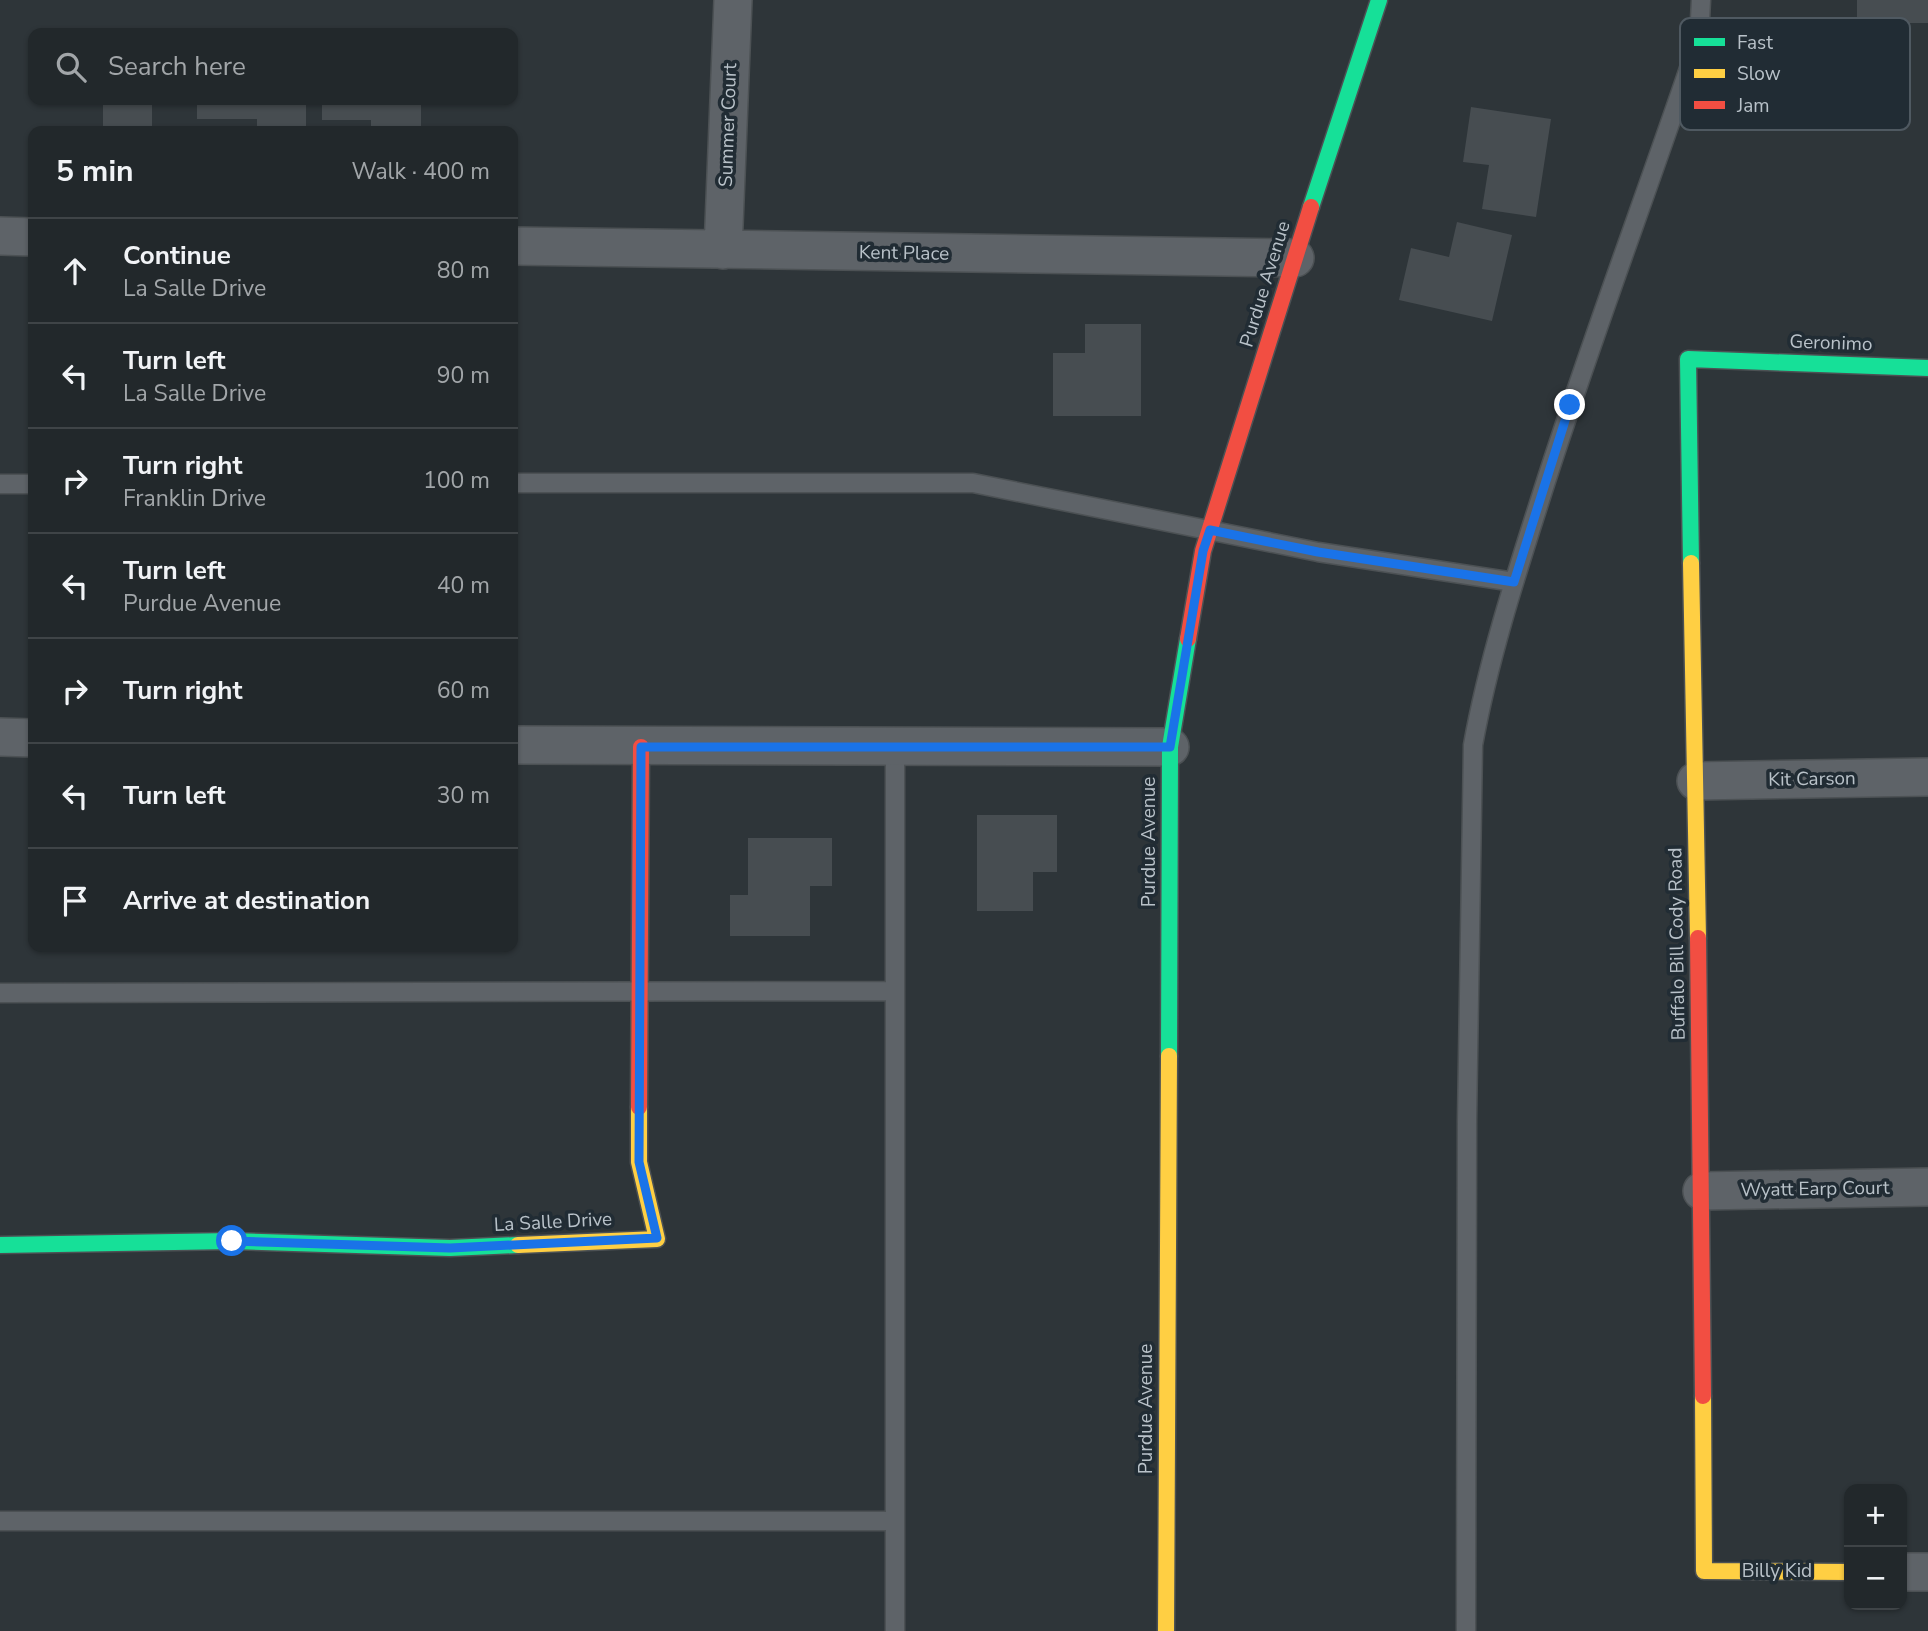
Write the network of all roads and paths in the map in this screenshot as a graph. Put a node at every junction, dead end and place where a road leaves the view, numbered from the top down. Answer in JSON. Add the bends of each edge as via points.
{"nodes":[{"id":1,"x":733,"y":0,"type":"edge"},
{"id":2,"x":1379,"y":0,"type":"edge"},
{"id":3,"x":1700,"y":0,"type":"edge"},
{"id":4,"x":1700,"y":18,"type":"edge"},
{"id":5,"x":1680,"y":93,"type":"edge"},
{"id":6,"x":0,"y":236,"type":"edge"},
{"id":7,"x":28,"y":237,"type":"edge"},
{"id":8,"x":518,"y":246,"type":"edge"},
{"id":9,"x":723,"y":250,"type":"junction"},
{"id":10,"x":1295,"y":258,"type":"junction"},
{"id":11,"x":1732,"y":360,"type":"joint"},
{"id":12,"x":1928,"y":368,"type":"edge"},
{"id":13,"x":518,"y":483,"type":"edge"},
{"id":14,"x":0,"y":484,"type":"edge"},
{"id":15,"x":28,"y":484,"type":"edge"},
{"id":16,"x":1210,"y":530,"type":"junction"},
{"id":17,"x":1514,"y":582,"type":"junction"},
{"id":18,"x":0,"y":737,"type":"edge"},
{"id":19,"x":28,"y":738,"type":"edge"},
{"id":20,"x":518,"y":745,"type":"edge"},
{"id":21,"x":641,"y":747,"type":"junction"},
{"id":22,"x":1170,"y":747,"type":"junction"},
{"id":23,"x":895,"y":748,"type":"junction"},
{"id":24,"x":1928,"y":777,"type":"edge"},
{"id":25,"x":1696,"y":781,"type":"junction"},
{"id":26,"x":639,"y":991,"type":"junction"},
{"id":27,"x":895,"y":991,"type":"junction"},
{"id":28,"x":0,"y":993,"type":"edge"},
{"id":29,"x":1928,"y":1187,"type":"edge"},
{"id":30,"x":1702,"y":1191,"type":"junction"},
{"id":31,"x":0,"y":1245,"type":"edge"},
{"id":32,"x":0,"y":1521,"type":"edge"},
{"id":33,"x":895,"y":1521,"type":"junction"},
{"id":34,"x":1704,"y":1571,"type":"joint"},
{"id":35,"x":1844,"y":1572,"type":"edge"},
{"id":36,"x":1907,"y":1572,"type":"edge"},
{"id":37,"x":1928,"y":1572,"type":"edge"},
{"id":38,"x":895,"y":1631,"type":"edge"},
{"id":39,"x":1166,"y":1631,"type":"edge"},
{"id":40,"x":1466,"y":1631,"type":"edge"}],
"edges":[{"from":1,"to":9,"type":"street","name":"Summer Court"},
{"from":2,"to":10,"type":"street","name":"Purdue Avenue"},
{"from":3,"to":4,"type":"lane"},
{"from":5,"to":17,"type":"lane","via":[[1570,405]]},
{"from":6,"to":7,"type":"street"},
{"from":8,"to":9,"type":"street","name":"Kent Place"},
{"from":9,"to":10,"type":"street","name":"Kent Place"},
{"from":10,"to":16,"type":"street","name":"Purdue Avenue"},
{"from":11,"to":12,"type":"street","name":"Geronimo"},
{"from":11,"to":25,"type":"street","name":"Buffalo Bill Cody Road","via":[[1688,359]]},
{"from":13,"to":16,"type":"lane","via":[[973,483]]},
{"from":14,"to":15,"type":"lane"},
{"from":16,"to":17,"type":"lane"},
{"from":16,"to":22,"type":"street","name":"Purdue Avenue"},
{"from":17,"to":40,"type":"lane","via":[[1481,697],[1473,745]]},
{"from":18,"to":19,"type":"street"},
{"from":20,"to":21,"type":"street"},
{"from":21,"to":23,"type":"street"},
{"from":21,"to":26,"type":"street","name":"La Salle Drive"},
{"from":22,"to":23,"type":"street"},
{"from":22,"to":39,"type":"street","name":"Purdue Avenue"},
{"from":23,"to":27,"type":"lane"},
{"from":24,"to":25,"type":"street","name":"Kit Carson"},
{"from":25,"to":30,"type":"street","name":"Buffalo Bill Cody Road"},
{"from":26,"to":27,"type":"lane"},
{"from":26,"to":28,"type":"lane"},
{"from":26,"to":31,"type":"street","name":"La Salle Drive","via":[[639,1162],[657,1238],[450,1248],[232,1241]]},
{"from":27,"to":33,"type":"lane"},
{"from":29,"to":30,"type":"street","name":"Wyatt Earp Court"},
{"from":30,"to":34,"type":"street","name":"Buffalo Bill Cody Road"},
{"from":32,"to":33,"type":"lane"},
{"from":33,"to":38,"type":"lane"},
{"from":34,"to":35,"type":"street","name":"Billy Kid"},
{"from":36,"to":37,"type":"street"}]}
